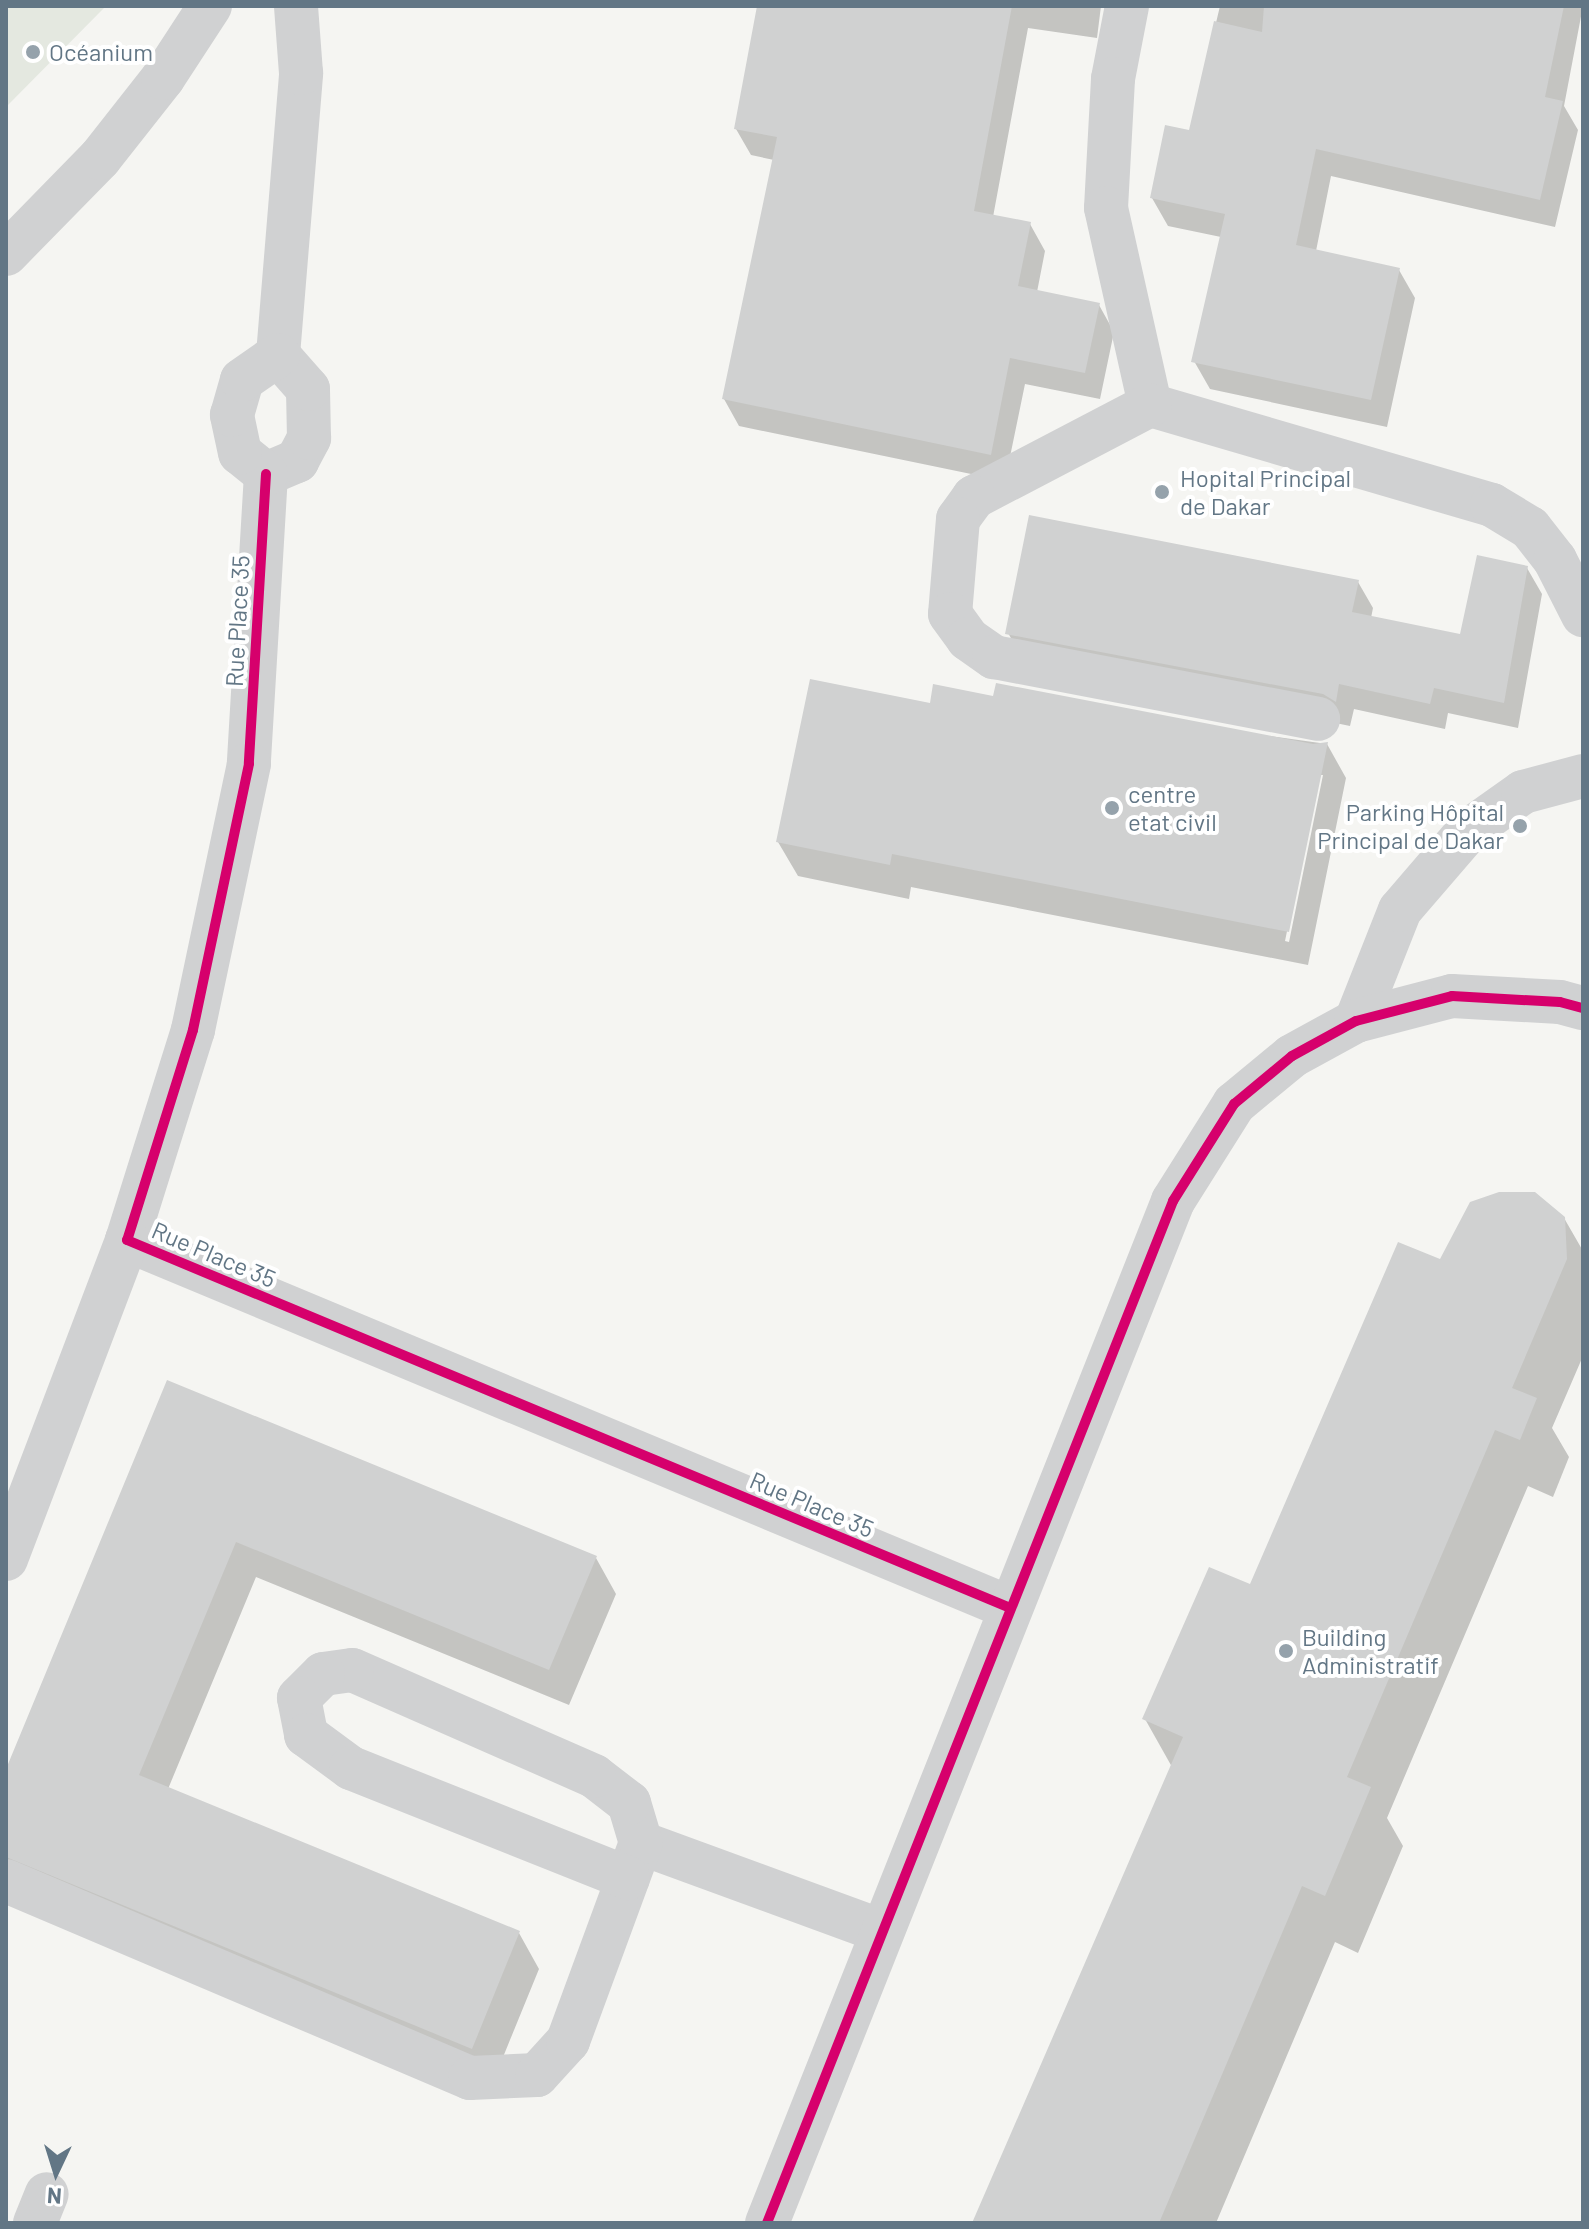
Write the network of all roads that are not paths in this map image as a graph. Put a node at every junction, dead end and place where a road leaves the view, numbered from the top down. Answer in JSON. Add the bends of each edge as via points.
{"nodes":[{"id":1,"x":210,"y":6,"type":"edge"},
{"id":2,"x":296,"y":6,"type":"edge"},
{"id":3,"x":1127,"y":6,"type":"edge"},
{"id":4,"x":6,"y":254,"type":"edge"},
{"id":5,"x":278,"y":355,"type":"junction"},
{"id":6,"x":1150,"y":405,"type":"junction"},
{"id":7,"x":266,"y":474,"type":"junction"},
{"id":8,"x":1583,"y":615,"type":"edge"},
{"id":9,"x":1318,"y":719,"type":"dead end"},
{"id":10,"x":1583,"y":776,"type":"edge"},
{"id":11,"x":1583,"y":1008,"type":"edge"},
{"id":12,"x":1356,"y":1021,"type":"junction"},
{"id":13,"x":127,"y":1240,"type":"junction"},
{"id":14,"x":6,"y":1559,"type":"edge"},
{"id":15,"x":1008,"y":1607,"type":"junction"},
{"id":16,"x":635,"y":1860,"type":"junction"},
{"id":17,"x":6,"y":1881,"type":"edge"},
{"id":18,"x":881,"y":1931,"type":"junction"},
{"id":19,"x":767,"y":2223,"type":"edge"}],
"edges":[{"from":1,"to":4,"type":"street","via":[[163,78],[100,158]]},
{"from":2,"to":5,"type":"street","via":[[301,73]]},
{"from":3,"to":6,"type":"street","via":[[1113,79],[1106,208]]},
{"from":5,"to":7,"type":"street","via":[[242,380],[232,415],[240,453]]},
{"from":5,"to":7,"type":"street","via":[[308,389],[309,438],[297,461]]},
{"from":6,"to":8,"type":"street","via":[[1492,505],[1530,528],[1555,560]]},
{"from":6,"to":9,"type":"street","via":[[974,497],[958,519],[950,614],[968,639],[994,657]]},
{"from":7,"to":13,"type":"street","name":"Rue Place 35","via":[[249,764],[193,1030]]},
{"from":10,"to":12,"type":"street","via":[[1523,792],[1468,831],[1400,910]]},
{"from":11,"to":12,"type":"street","via":[[1452,996]]},
{"from":12,"to":15,"type":"street","via":[[1292,1056],[1234,1104],[1173,1201]]},
{"from":13,"to":14,"type":"street"},
{"from":13,"to":15,"type":"street","name":"Rue Place 35"},
{"from":15,"to":18,"type":"street"},
{"from":16,"to":16,"type":"street","via":[[629,1803],[594,1776],[352,1670],[323,1674],[299,1698],[306,1735],[351,1768]]},
{"from":16,"to":17,"type":"street","via":[[568,2041],[537,2075],[470,2078]]},
{"from":16,"to":18,"type":"street"},
{"from":18,"to":19,"type":"street"}]}
